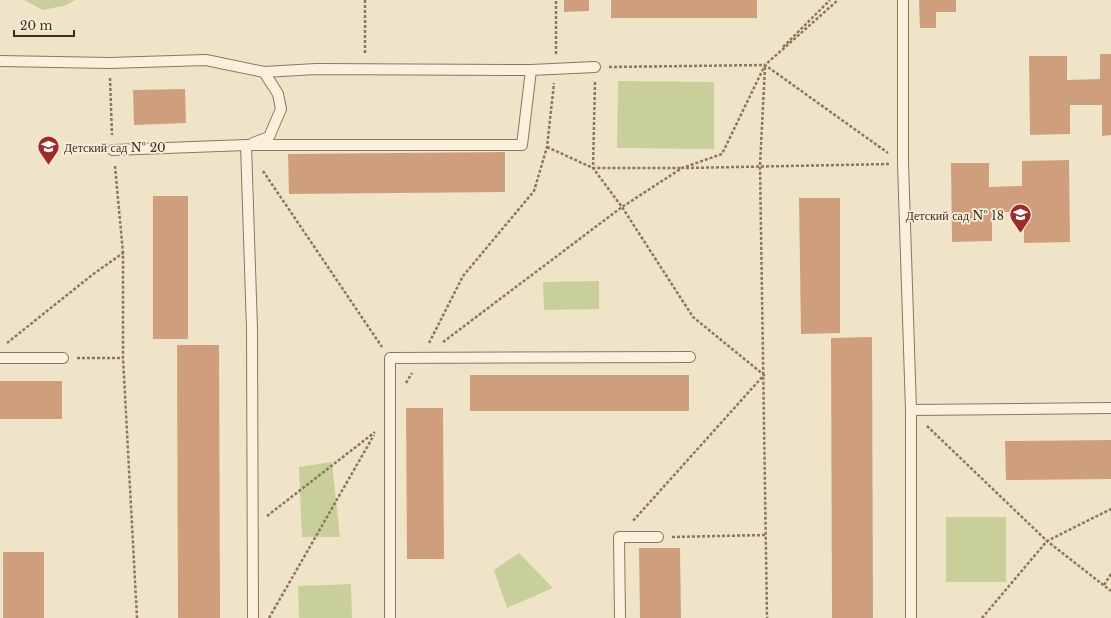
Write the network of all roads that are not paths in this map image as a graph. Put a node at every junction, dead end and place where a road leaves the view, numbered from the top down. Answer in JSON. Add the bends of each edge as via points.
{"nodes":[{"id":1,"x":904,"y":0,"type":"edge"},
{"id":2,"x":0,"y":61,"type":"edge"},
{"id":3,"x":595,"y":67,"type":"road end"},
{"id":4,"x":531,"y":70,"type":"junction"},
{"id":5,"x":264,"y":72,"type":"junction"},
{"id":6,"x":246,"y":145,"type":"junction"},
{"id":7,"x":113,"y":150,"type":"road end"},
{"id":8,"x":690,"y":357,"type":"dead end"},
{"id":9,"x":0,"y":358,"type":"edge"},
{"id":10,"x":63,"y":358,"type":"road end"},
{"id":11,"x":1111,"y":408,"type":"edge"},
{"id":12,"x":911,"y":410,"type":"junction"},
{"id":13,"x":658,"y":537,"type":"road end"},
{"id":14,"x":253,"y":618,"type":"edge"},
{"id":15,"x":390,"y":618,"type":"edge"},
{"id":16,"x":620,"y":618,"type":"edge"},
{"id":17,"x":911,"y":618,"type":"edge"}],
"edges":[{"from":1,"to":12,"type":"lane","via":[[903,163]]},
{"from":2,"to":5,"type":"lane","via":[[109,63],[206,60]]},
{"from":3,"to":4,"type":"lane"},
{"from":4,"to":5,"type":"lane","via":[[316,69]]},
{"from":4,"to":6,"type":"lane","via":[[522,145]]},
{"from":5,"to":6,"type":"lane","via":[[278,94],[281,109],[269,137]]},
{"from":6,"to":7,"type":"lane"},
{"from":6,"to":14,"type":"lane","via":[[252,329]]},
{"from":8,"to":15,"type":"lane","via":[[390,358]]},
{"from":9,"to":10,"type":"lane"},
{"from":11,"to":12,"type":"lane"},
{"from":12,"to":17,"type":"lane"},
{"from":13,"to":16,"type":"lane","via":[[619,537]]}]}
